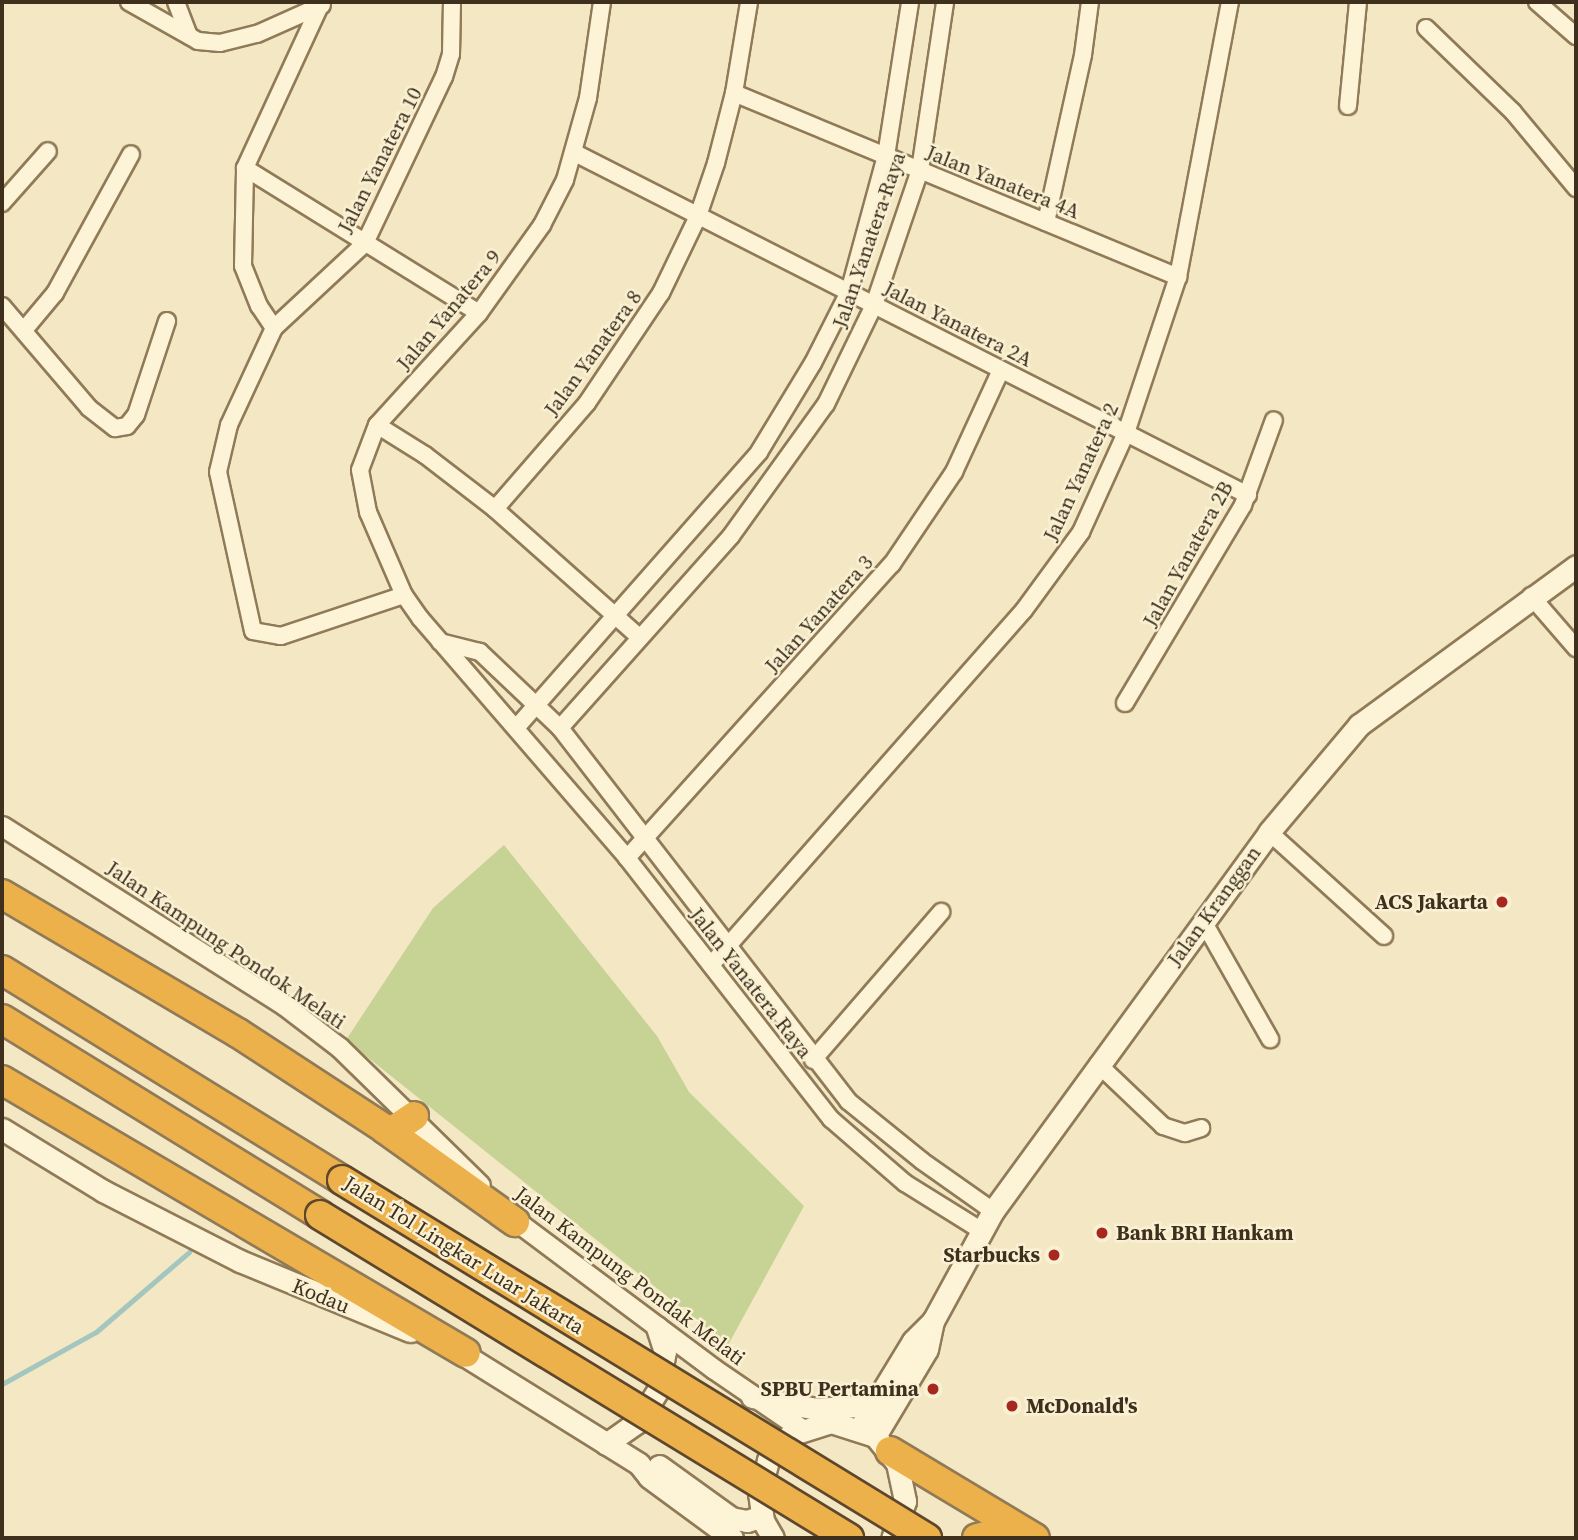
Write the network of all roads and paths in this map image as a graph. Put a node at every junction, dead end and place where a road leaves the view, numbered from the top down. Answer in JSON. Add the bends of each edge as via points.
{"nodes":[{"id":1,"x":129,"y":2,"type":"edge"},
{"id":2,"x":176,"y":2,"type":"edge"},
{"id":3,"x":452,"y":2,"type":"edge"},
{"id":4,"x":602,"y":2,"type":"edge"},
{"id":5,"x":749,"y":2,"type":"edge"},
{"id":6,"x":910,"y":2,"type":"edge"},
{"id":7,"x":945,"y":2,"type":"edge"},
{"id":8,"x":1090,"y":2,"type":"edge"},
{"id":9,"x":1230,"y":2,"type":"edge"},
{"id":10,"x":1358,"y":2,"type":"edge"},
{"id":11,"x":1537,"y":2,"type":"edge"},
{"id":12,"x":325,"y":4,"type":"edge"},
{"id":13,"x":1426,"y":28,"type":"dead end"},
{"id":14,"x":189,"y":36,"type":"junction"},
{"id":15,"x":1576,"y":36,"type":"edge"},
{"id":16,"x":734,"y":93,"type":"junction"},
{"id":17,"x":1348,"y":106,"type":"dead end"},
{"id":18,"x":48,"y":151,"type":"dead end"},
{"id":19,"x":575,"y":153,"type":"junction"},
{"id":20,"x":131,"y":154,"type":"dead end"},
{"id":21,"x":886,"y":156,"type":"junction"},
{"id":22,"x":245,"y":168,"type":"junction"},
{"id":23,"x":920,"y":170,"type":"junction"},
{"id":24,"x":1576,"y":188,"type":"edge"},
{"id":25,"x":2,"y":203,"type":"edge"},
{"id":26,"x":698,"y":216,"type":"junction"},
{"id":27,"x":1046,"y":222,"type":"junction"},
{"id":28,"x":365,"y":243,"type":"junction"},
{"id":29,"x":1178,"y":277,"type":"junction"},
{"id":30,"x":849,"y":292,"type":"junction"},
{"id":31,"x":874,"y":305,"type":"junction"},
{"id":32,"x":2,"y":306,"type":"edge"},
{"id":33,"x":480,"y":313,"type":"junction"},
{"id":34,"x":167,"y":321,"type":"dead end"},
{"id":35,"x":274,"y":328,"type":"junction"},
{"id":36,"x":24,"y":330,"type":"junction"},
{"id":37,"x":1001,"y":369,"type":"junction"},
{"id":38,"x":1274,"y":420,"type":"dead end"},
{"id":39,"x":377,"y":425,"type":"junction"},
{"id":40,"x":1126,"y":433,"type":"junction"},
{"id":41,"x":1248,"y":495,"type":"junction"},
{"id":42,"x":495,"y":509,"type":"junction"},
{"id":43,"x":1576,"y":566,"type":"edge"},
{"id":44,"x":404,"y":595,"type":"junction"},
{"id":45,"x":1531,"y":596,"type":"junction"},
{"id":46,"x":613,"y":614,"type":"junction"},
{"id":47,"x":639,"y":637,"type":"junction"},
{"id":48,"x":440,"y":642,"type":"junction"},
{"id":49,"x":1576,"y":648,"type":"edge"},
{"id":50,"x":536,"y":703,"type":"junction"},
{"id":51,"x":1125,"y":703,"type":"dead end"},
{"id":52,"x":516,"y":728,"type":"junction"},
{"id":53,"x":560,"y":728,"type":"junction"},
{"id":54,"x":2,"y":826,"type":"edge"},
{"id":55,"x":1269,"y":832,"type":"junction"},
{"id":56,"x":648,"y":837,"type":"junction"},
{"id":57,"x":628,"y":858,"type":"junction"},
{"id":58,"x":2,"y":894,"type":"edge"},
{"id":59,"x":941,"y":912,"type":"dead end"},
{"id":60,"x":1203,"y":921,"type":"junction"},
{"id":61,"x":1384,"y":936,"type":"dead end"},
{"id":62,"x":730,"y":943,"type":"junction"},
{"id":63,"x":712,"y":965,"type":"junction"},
{"id":64,"x":2,"y":970,"type":"edge"},
{"id":65,"x":2,"y":1019,"type":"edge"},
{"id":66,"x":1270,"y":1039,"type":"dead end"},
{"id":67,"x":813,"y":1060,"type":"junction"},
{"id":68,"x":1098,"y":1064,"type":"junction"},
{"id":69,"x":2,"y":1080,"type":"edge"},
{"id":70,"x":414,"y":1116,"type":"junction"},
{"id":71,"x":1201,"y":1128,"type":"dead end"},
{"id":72,"x":2,"y":1129,"type":"edge"},
{"id":73,"x":385,"y":1129,"type":"junction"},
{"id":74,"x":901,"y":1145,"type":"junction"},
{"id":75,"x":883,"y":1165,"type":"junction"},
{"id":76,"x":993,"y":1211,"type":"junction"},
{"id":77,"x":515,"y":1222,"type":"junction"},
{"id":78,"x":982,"y":1231,"type":"junction"},
{"id":79,"x":933,"y":1321,"type":"junction"},
{"id":80,"x":657,"y":1327,"type":"junction"},
{"id":81,"x":466,"y":1353,"type":"junction"},
{"id":82,"x":745,"y":1391,"type":"junction"},
{"id":83,"x":879,"y":1398,"type":"junction"},
{"id":84,"x":802,"y":1429,"type":"junction"},
{"id":85,"x":875,"y":1438,"type":"junction"},
{"id":86,"x":606,"y":1444,"type":"junction"},
{"id":87,"x":689,"y":1497,"type":"junction"},
{"id":88,"x":762,"y":1516,"type":"junction"},
{"id":89,"x":732,"y":1538,"type":"edge"},
{"id":90,"x":773,"y":1538,"type":"edge"},
{"id":91,"x":849,"y":1538,"type":"edge"},
{"id":92,"x":892,"y":1538,"type":"edge"},
{"id":93,"x":927,"y":1538,"type":"edge"},
{"id":94,"x":977,"y":1538,"type":"edge"},
{"id":95,"x":1034,"y":1538,"type":"edge"}],
"edges":[{"from":1,"to":14,"type":"street"},
{"from":2,"to":14,"type":"street"},
{"from":3,"to":28,"type":"street","name":"Jalan Yanatera 10","via":[[451,54],[444,77]]},
{"from":4,"to":19,"type":"street","name":"Jalan Yanatera 9"},
{"from":5,"to":16,"type":"street","name":"Jalan Yanatera 8"},
{"from":6,"to":21,"type":"street","name":"Jalan Yanatera Raya"},
{"from":7,"to":23,"type":"street","name":"Jalan Yanatera Raya"},
{"from":8,"to":27,"type":"street","via":[[1083,55]]},
{"from":9,"to":29,"type":"street","name":"Jalan Yanatera 2"},
{"from":10,"to":17,"type":"street"},
{"from":11,"to":15,"type":"street"},
{"from":12,"to":14,"type":"street","via":[[236,41],[198,41]]},
{"from":12,"to":22,"type":"street"},
{"from":13,"to":24,"type":"street","via":[[1513,111]]},
{"from":16,"to":21,"type":"street","name":"Jalan Yanatera 4A"},
{"from":16,"to":26,"type":"street","name":"Jalan Yanatera 8"},
{"from":18,"to":25,"type":"street"},
{"from":19,"to":26,"type":"street","name":"Jalan Yanatera 2A"},
{"from":19,"to":33,"type":"street","name":"Jalan Yanatera 9","via":[[542,225]]},
{"from":20,"to":36,"type":"street","via":[[55,293]]},
{"from":21,"to":23,"type":"street","name":"Jalan Yanatera 4A"},
{"from":21,"to":30,"type":"street","name":"Jalan Yanatera Raya"},
{"from":22,"to":28,"type":"street"},
{"from":22,"to":35,"type":"street","via":[[243,267]]},
{"from":23,"to":27,"type":"street","name":"Jalan Yanatera 4A"},
{"from":23,"to":31,"type":"street","name":"Jalan Yanatera Raya"},
{"from":26,"to":30,"type":"street","name":"Jalan Yanatera 2A"},
{"from":26,"to":42,"type":"street","name":"Jalan Yanatera 8","via":[[661,293],[622,356]]},
{"from":27,"to":29,"type":"street","name":"Jalan Yanatera 4A"},
{"from":28,"to":33,"type":"street"},
{"from":28,"to":35,"type":"street","name":"Jalan Yanatera 10"},
{"from":29,"to":40,"type":"street","name":"Jalan Yanatera 2"},
{"from":30,"to":31,"type":"street","name":"Jalan Yanatera 2A"},
{"from":30,"to":46,"type":"street","name":"Jalan Yanatera Raya","via":[[759,452]]},
{"from":31,"to":37,"type":"street","name":"Jalan Yanatera 2A"},
{"from":31,"to":47,"type":"street","name":"Jalan Yanatera Raya","via":[[826,404],[782,470],[731,536]]},
{"from":32,"to":36,"type":"street"},
{"from":33,"to":39,"type":"street","name":"Jalan Yanatera 9"},
{"from":34,"to":36,"type":"street","via":[[136,415],[127,426],[115,428],[89,408]]},
{"from":35,"to":44,"type":"street","name":"Jalan Yanatera 10","via":[[229,425],[218,472],[253,631],[281,636]]},
{"from":37,"to":40,"type":"street","name":"Jalan Yanatera 2A"},
{"from":37,"to":56,"type":"street","name":"Jalan Yanatera 3","via":[[954,472],[892,564]]},
{"from":38,"to":41,"type":"street","name":"Jalan Yanatera 2B"},
{"from":39,"to":42,"type":"street"},
{"from":39,"to":44,"type":"street","name":"Jalan Yanatera 9","via":[[364,450],[361,490]]},
{"from":40,"to":41,"type":"street","name":"Jalan Yanatera 2A"},
{"from":40,"to":62,"type":"street","name":"Jalan Yanatera 2","via":[[1081,532],[1031,601]]},
{"from":41,"to":51,"type":"street","name":"Jalan Yanatera 2B"},
{"from":42,"to":46,"type":"street"},
{"from":43,"to":45,"type":"main road","name":"Jalan Kranggan"},
{"from":44,"to":48,"type":"street","name":"Jalan Yanatera Raya"},
{"from":45,"to":49,"type":"street"},
{"from":45,"to":55,"type":"main road","name":"Jalan Kranggan","via":[[1359,725]]},
{"from":46,"to":47,"type":"street"},
{"from":46,"to":50,"type":"street","name":"Jalan Yanatera Raya"},
{"from":47,"to":53,"type":"street","name":"Jalan Yanatera Raya"},
{"from":48,"to":50,"type":"street","name":"Jalan Yanatera Raya","via":[[480,652]]},
{"from":48,"to":52,"type":"street","name":"Jalan Yanatera Raya"},
{"from":50,"to":52,"type":"street","name":"Jalan Yanatera Raya"},
{"from":50,"to":53,"type":"street","name":"Jalan Yanatera Raya"},
{"from":52,"to":57,"type":"street","name":"Jalan Yanatera Raya"},
{"from":53,"to":56,"type":"street","name":"Jalan Yanatera Raya"},
{"from":54,"to":70,"type":"street","name":"Jalan Kampung Pondok Melati","via":[[284,1005],[339,1047]]},
{"from":55,"to":60,"type":"main road","name":"Jalan Kranggan"},
{"from":55,"to":61,"type":"street"},
{"from":56,"to":57,"type":"street","name":"Jalan Yanatera 3"},
{"from":56,"to":62,"type":"street","name":"Jalan Yanatera Raya"},
{"from":57,"to":63,"type":"street","name":"Jalan Yanatera Raya"},
{"from":58,"to":73,"type":"highway","via":[[238,1032]]},
{"from":59,"to":67,"type":"street"},
{"from":60,"to":66,"type":"street"},
{"from":60,"to":68,"type":"main road","name":"Jalan Kranggan"},
{"from":62,"to":63,"type":"street","name":"Jalan Yanatera 2"},
{"from":62,"to":67,"type":"street","name":"Jalan Yanatera Raya"},
{"from":63,"to":75,"type":"street","name":"Jalan Yanatera Raya","via":[[831,1119]]},
{"from":64,"to":93,"type":"highway","name":"Jalan Tol Lingkar Luar Jakarta","bridge":true},
{"from":65,"to":91,"type":"highway","name":"Jalan Tol Lingkar Luar Jakarta","bridge":true},
{"from":67,"to":74,"type":"street","name":"Jalan Yanatera Raya","via":[[848,1101]]},
{"from":68,"to":71,"type":"street","via":[[1163,1126],[1185,1133]]},
{"from":68,"to":76,"type":"main road","name":"Jalan Kranggan"},
{"from":69,"to":81,"type":"highway"},
{"from":70,"to":73,"type":"highway","via":[[395,1129]]},
{"from":70,"to":77,"type":"street","name":"Jalan Kampung Pondak Melati"},
{"from":72,"to":81,"type":"main road","name":"Kodau","via":[[103,1191],[240,1261]]},
{"from":73,"to":77,"type":"highway"},
{"from":74,"to":75,"type":"street"},
{"from":74,"to":76,"type":"street","name":"Jalan Yanatera Raya"},
{"from":75,"to":78,"type":"street","name":"Jalan Yanatera Raya"},
{"from":76,"to":78,"type":"main road","name":"Jalan Kranggan"},
{"from":77,"to":80,"type":"street","name":"Jalan Kampung Pondak Melati"},
{"from":78,"to":79,"type":"main road","name":"Jalan Kranggan"},
{"from":79,"to":83,"type":"main road","name":"Jalan Kranggan","via":[[913,1341]]},
{"from":79,"to":85,"type":"main road","name":"Jalan Kranggan","via":[[927,1349]]},
{"from":80,"to":82,"type":"street","name":"Jalan Kampung Pondak Melati"},
{"from":80,"to":86,"type":"main road","via":[[665,1352],[658,1390],[638,1422]]},
{"from":81,"to":86,"type":"main road","name":"Kodau"},
{"from":82,"to":83,"type":"main road","via":[[817,1409],[857,1406]]},
{"from":82,"to":84,"type":"street","name":"Jalan Kampung Pondak Melati"},
{"from":83,"to":85,"type":"main road","name":"Jalan Kranggan"},
{"from":84,"to":85,"type":"main road","via":[[831,1422]]},
{"from":84,"to":88,"type":"main road","via":[[779,1444],[765,1467],[759,1494]]},
{"from":85,"to":92,"type":"main road","via":[[902,1475],[905,1501]]},
{"from":85,"to":95,"type":"highway"},
{"from":86,"to":87,"type":"main road","name":"Kodau"},
{"from":87,"to":88,"type":"main road","name":"Kodau","via":[[737,1520]]},
{"from":87,"to":89,"type":"main road","name":"Kodau"},
{"from":88,"to":90,"type":"main road"},
{"from":94,"to":95,"type":"highway","via":[[1001,1532]]}]}
